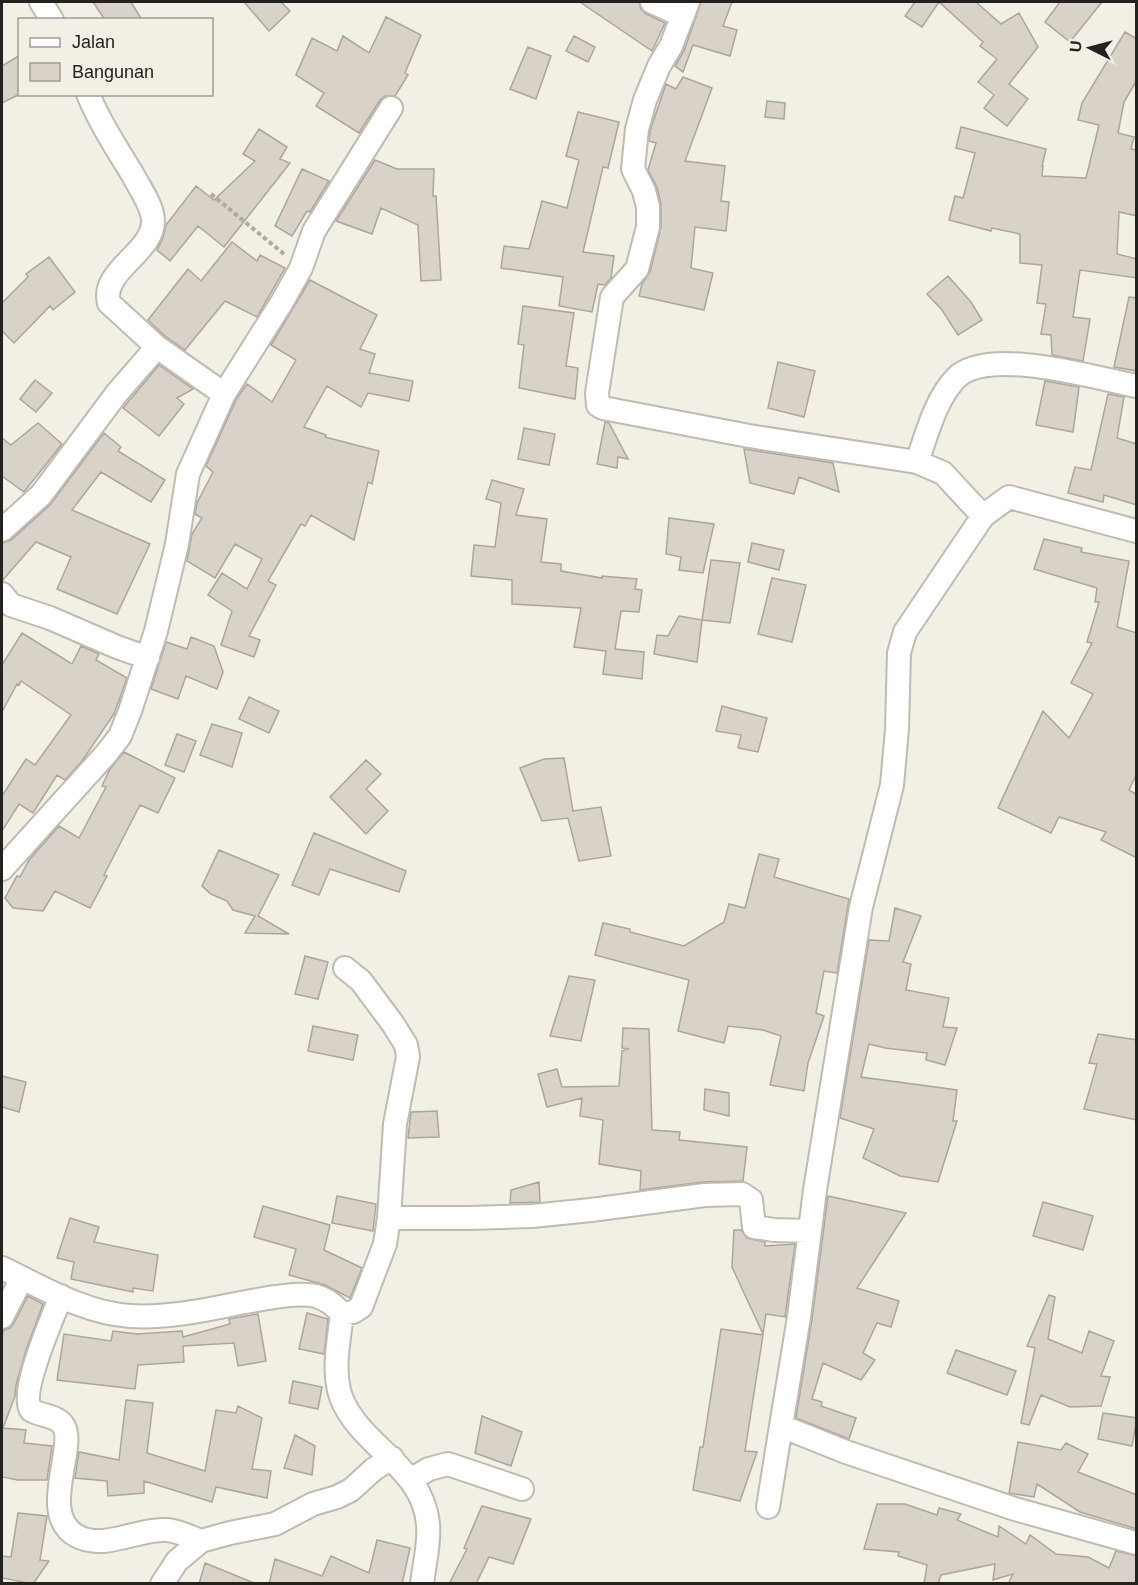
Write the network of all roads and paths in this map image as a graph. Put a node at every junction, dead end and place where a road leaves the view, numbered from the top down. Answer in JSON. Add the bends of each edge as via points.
{"nodes":[{"id":1,"x":41,"y":2,"type":"edge"},
{"id":2,"x":652,"y":2,"type":"edge"},
{"id":3,"x":686,"y":9,"type":"edge"},
{"id":4,"x":51,"y":18,"type":"edge"},
{"id":5,"x":89,"y":96,"type":"edge"},
{"id":6,"x":392,"y":108,"type":"dead end"},
{"id":7,"x":211,"y":194,"type":"dead end"},
{"id":8,"x":301,"y":268,"type":"junction"},
{"id":9,"x":157,"y":347,"type":"junction"},
{"id":10,"x":1137,"y":386,"type":"edge"},
{"id":11,"x":224,"y":394,"type":"junction"},
{"id":12,"x":917,"y":462,"type":"junction"},
{"id":13,"x":983,"y":516,"type":"junction"},
{"id":14,"x":2,"y":530,"type":"edge"},
{"id":15,"x":1137,"y":531,"type":"edge"},
{"id":16,"x":2,"y":594,"type":"edge"},
{"id":17,"x":148,"y":658,"type":"junction"},
{"id":18,"x":2,"y":869,"type":"edge"},
{"id":19,"x":345,"y":968,"type":"dead end"},
{"id":20,"x":389,"y":1218,"type":"junction"},
{"id":21,"x":809,"y":1231,"type":"junction"},
{"id":22,"x":2,"y":1268,"type":"edge"},
{"id":23,"x":22,"y":1278,"type":"junction"},
{"id":24,"x":61,"y":1296,"type":"junction"},
{"id":25,"x":342,"y":1314,"type":"junction"},
{"id":26,"x":2,"y":1317,"type":"edge"},
{"id":27,"x":781,"y":1426,"type":"junction"},
{"id":28,"x":392,"y":1458,"type":"junction"},
{"id":29,"x":412,"y":1479,"type":"junction"},
{"id":30,"x":522,"y":1490,"type":"dead end"},
{"id":31,"x":768,"y":1507,"type":"dead end"},
{"id":32,"x":201,"y":1541,"type":"junction"},
{"id":33,"x":1137,"y":1543,"type":"edge"},
{"id":34,"x":162,"y":1584,"type":"edge"},
{"id":35,"x":422,"y":1584,"type":"edge"}],
"edges":[{"from":1,"to":4,"type":"street"},
{"from":2,"to":3,"type":"street"},
{"from":3,"to":12,"type":"street","via":[[658,66],[637,129],[633,169],[644,191],[648,227],[637,269],[612,297],[598,405],[749,436]]},
{"from":5,"to":9,"type":"street","via":[[154,219],[152,233],[119,271],[108,299],[111,307]]},
{"from":6,"to":8,"type":"street","via":[[314,231]]},
{"from":7,"to":8,"type":"path"},
{"from":8,"to":11,"type":"street"},
{"from":9,"to":11,"type":"street"},
{"from":9,"to":14,"type":"street","via":[[117,393],[41,495]]},
{"from":10,"to":12,"type":"street","via":[[1037,366],[983,365],[968,370],[944,396]]},
{"from":11,"to":17,"type":"street","via":[[188,474],[177,544]]},
{"from":12,"to":13,"type":"street","via":[[943,473]]},
{"from":13,"to":15,"type":"street","via":[[1009,497]]},
{"from":13,"to":21,"type":"street","via":[[901,642],[892,785],[861,907]]},
{"from":16,"to":17,"type":"street","via":[[11,605]]},
{"from":17,"to":18,"type":"street","via":[[120,736]]},
{"from":19,"to":20,"type":"street","via":[[361,981],[406,1045],[406,1074],[395,1124]]},
{"from":20,"to":21,"type":"street","via":[[532,1216],[705,1194],[742,1194],[751,1200],[754,1227]]},
{"from":20,"to":25,"type":"street","via":[[385,1244],[361,1306]]},
{"from":21,"to":27,"type":"street"},
{"from":22,"to":23,"type":"street"},
{"from":23,"to":24,"type":"street"},
{"from":23,"to":26,"type":"street"},
{"from":24,"to":25,"type":"street","via":[[101,1312],[131,1316],[185,1312],[277,1296],[314,1295],[331,1302]]},
{"from":24,"to":32,"type":"street","via":[[37,1358],[27,1401],[31,1410],[61,1422],[66,1431],[60,1475],[63,1524],[69,1532],[87,1540],[166,1530]]},
{"from":25,"to":28,"type":"street","via":[[337,1368],[341,1396],[359,1428]]},
{"from":27,"to":31,"type":"street"},
{"from":27,"to":33,"type":"street","via":[[1015,1509]]},
{"from":28,"to":29,"type":"street"},
{"from":28,"to":32,"type":"street","via":[[351,1490],[275,1524]]},
{"from":29,"to":30,"type":"street","via":[[448,1464]]},
{"from":29,"to":35,"type":"street","via":[[428,1524]]},
{"from":32,"to":34,"type":"street","via":[[177,1561]]}]}
